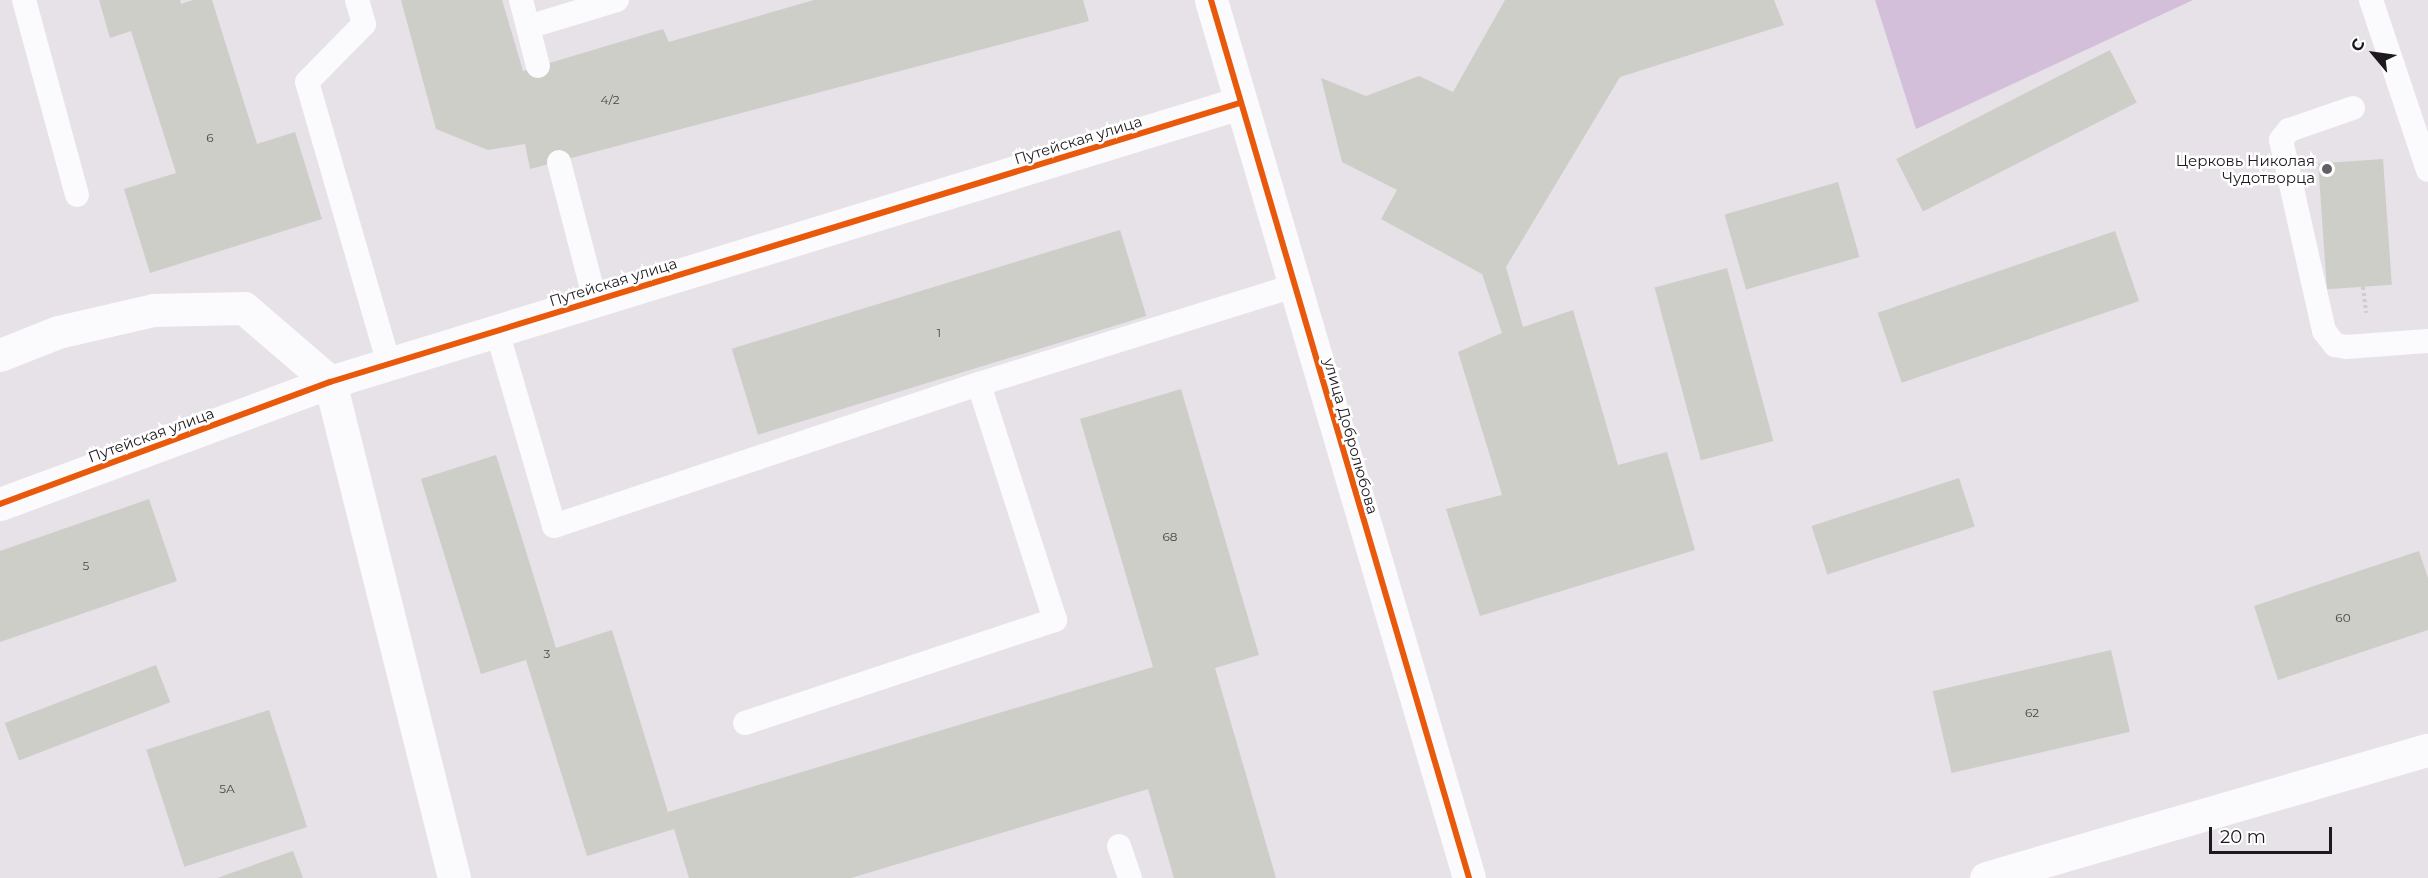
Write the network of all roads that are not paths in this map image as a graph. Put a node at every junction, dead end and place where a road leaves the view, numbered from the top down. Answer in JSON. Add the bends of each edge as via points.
{"nodes":[{"id":1,"x":24,"y":0,"type":"edge"},
{"id":2,"x":357,"y":0,"type":"edge"},
{"id":3,"x":521,"y":0,"type":"edge"},
{"id":4,"x":617,"y":0,"type":"edge"},
{"id":5,"x":1211,"y":0,"type":"edge"},
{"id":6,"x":2371,"y":0,"type":"edge"},
{"id":7,"x":528,"y":27,"type":"junction"},
{"id":8,"x":538,"y":66,"type":"dead end"},
{"id":9,"x":1240,"y":103,"type":"junction"},
{"id":10,"x":2353,"y":108,"type":"dead end"},
{"id":11,"x":559,"y":162,"type":"dead end"},
{"id":12,"x":2428,"y":170,"type":"edge"},
{"id":13,"x":77,"y":195,"type":"dead end"},
{"id":14,"x":1294,"y":286,"type":"junction"},
{"id":15,"x":595,"y":300,"type":"junction"},
{"id":16,"x":497,"y":331,"type":"junction"},
{"id":17,"x":2428,"y":341,"type":"edge"},
{"id":18,"x":0,"y":354,"type":"edge"},
{"id":19,"x":388,"y":364,"type":"junction"},
{"id":20,"x":330,"y":382,"type":"junction"},
{"id":21,"x":979,"y":384,"type":"junction"},
{"id":22,"x":0,"y":504,"type":"edge"},
{"id":23,"x":745,"y":723,"type":"dead end"},
{"id":24,"x":2428,"y":750,"type":"edge"},
{"id":25,"x":1119,"y":846,"type":"dead end"},
{"id":26,"x":454,"y":878,"type":"edge"},
{"id":27,"x":1130,"y":878,"type":"edge"},
{"id":28,"x":1469,"y":878,"type":"edge"},
{"id":29,"x":1986,"y":878,"type":"edge"}],
"edges":[{"from":1,"to":13,"type":"lane"},
{"from":2,"to":19,"type":"lane","via":[[364,24],[307,82]]},
{"from":3,"to":7,"type":"lane"},
{"from":4,"to":7,"type":"lane"},
{"from":5,"to":9,"type":"street","name":"улица Добролюбова"},
{"from":6,"to":12,"type":"lane"},
{"from":7,"to":8,"type":"lane"},
{"from":9,"to":14,"type":"street","name":"улица Добролюбова"},
{"from":9,"to":15,"type":"street","name":"Путейская улица"},
{"from":10,"to":17,"type":"lane","via":[[2289,130],[2281,140],[2324,331],[2335,345],[2346,347]]},
{"from":11,"to":15,"type":"lane"},
{"from":14,"to":21,"type":"lane"},
{"from":14,"to":28,"type":"street","name":"улица Добролюбова"},
{"from":15,"to":16,"type":"street","name":"Путейская улица"},
{"from":16,"to":19,"type":"street","name":"Путейская улица"},
{"from":16,"to":21,"type":"lane","via":[[554,526]]},
{"from":18,"to":20,"type":"street","via":[[58,332],[153,310],[244,308]]},
{"from":19,"to":20,"type":"street","name":"Путейская улица"},
{"from":20,"to":22,"type":"street","name":"Путейская улица"},
{"from":20,"to":26,"type":"street"},
{"from":21,"to":23,"type":"lane","via":[[1055,620]]},
{"from":24,"to":29,"type":"street"},
{"from":25,"to":27,"type":"lane"}]}
